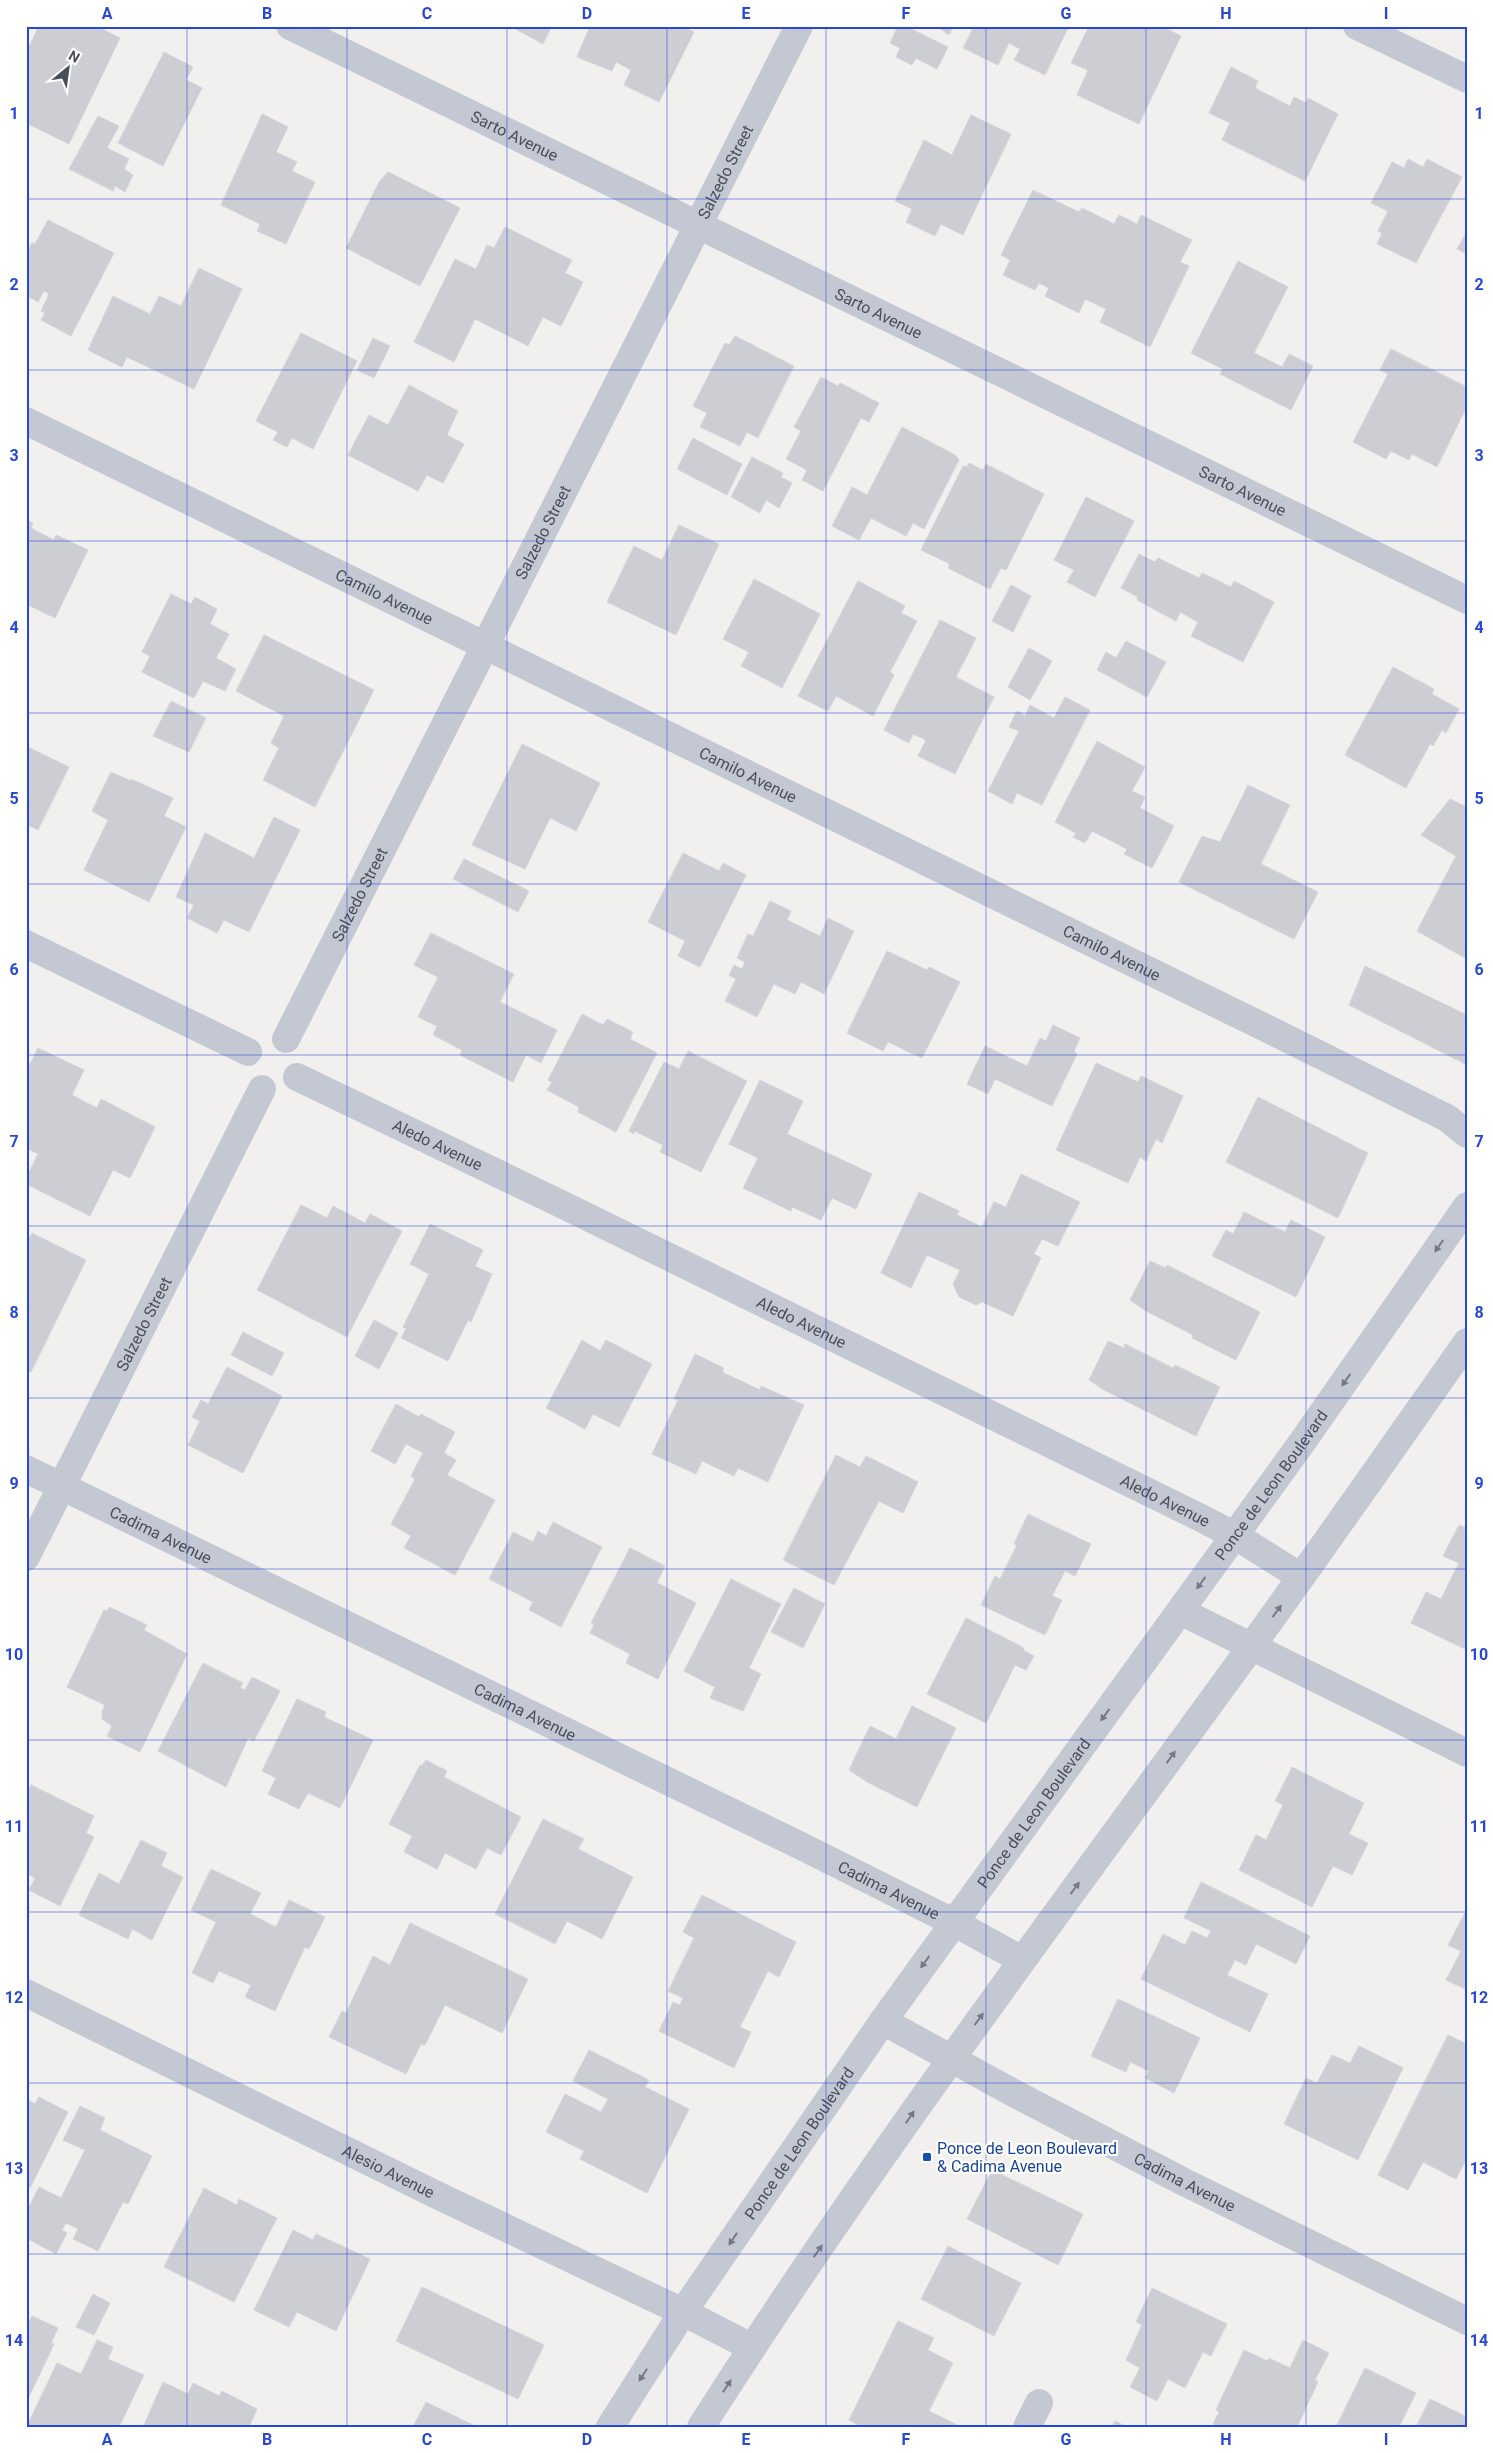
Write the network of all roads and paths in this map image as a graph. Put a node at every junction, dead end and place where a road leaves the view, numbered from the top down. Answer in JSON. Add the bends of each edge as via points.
{"nodes":[{"id":1,"x":290,"y":26,"type":"edge"},
{"id":2,"x":799,"y":26,"type":"edge"},
{"id":3,"x":1358,"y":26,"type":"edge"},
{"id":4,"x":1467,"y":79,"type":"edge"},
{"id":5,"x":698,"y":226,"type":"junction"},
{"id":6,"x":26,"y":422,"type":"edge"},
{"id":7,"x":1467,"y":600,"type":"edge"},
{"id":8,"x":484,"y":645,"type":"junction"},
{"id":9,"x":26,"y":944,"type":"edge"},
{"id":10,"x":286,"y":1039,"type":"junction"},
{"id":11,"x":248,"y":1052,"type":"junction"},
{"id":12,"x":297,"y":1077,"type":"junction"},
{"id":13,"x":262,"y":1089,"type":"junction"},
{"id":14,"x":1467,"y":1134,"type":"edge"},
{"id":15,"x":1467,"y":1206,"type":"edge"},
{"id":16,"x":1467,"y":1342,"type":"edge"},
{"id":17,"x":26,"y":1469,"type":"edge"},
{"id":18,"x":62,"y":1486,"type":"junction"},
{"id":19,"x":1234,"y":1536,"type":"junction"},
{"id":20,"x":26,"y":1557,"type":"edge"},
{"id":21,"x":1301,"y":1577,"type":"junction"},
{"id":22,"x":1180,"y":1611,"type":"junction"},
{"id":23,"x":1252,"y":1647,"type":"junction"},
{"id":24,"x":1467,"y":1753,"type":"edge"},
{"id":25,"x":953,"y":1922,"type":"junction"},
{"id":26,"x":1022,"y":1960,"type":"junction"},
{"id":27,"x":26,"y":1993,"type":"edge"},
{"id":28,"x":883,"y":2021,"type":"junction"},
{"id":29,"x":950,"y":2058,"type":"junction"},
{"id":30,"x":683,"y":2312,"type":"junction"},
{"id":31,"x":1467,"y":2321,"type":"edge"},
{"id":32,"x":751,"y":2347,"type":"junction"},
{"id":33,"x":1039,"y":2403,"type":"dead end"},
{"id":34,"x":610,"y":2427,"type":"edge"},
{"id":35,"x":700,"y":2427,"type":"edge"},
{"id":36,"x":1027,"y":2427,"type":"edge"}],
"edges":[{"from":1,"to":5,"type":"street","name":"Sarto Avenue"},
{"from":2,"to":5,"type":"street","name":"Salzedo Street"},
{"from":3,"to":4,"type":"street"},
{"from":5,"to":7,"type":"street","name":"Sarto Avenue"},
{"from":5,"to":8,"type":"street","name":"Salzedo Street"},
{"from":6,"to":8,"type":"street","name":"Camilo Avenue"},
{"from":8,"to":10,"type":"street","name":"Salzedo Street"},
{"from":8,"to":14,"type":"street","name":"Camilo Avenue","via":[[1447,1118]]},
{"from":9,"to":11,"type":"street"},
{"from":10,"to":11,"type":"street","via":[[260,1039]]},
{"from":10,"to":12,"type":"street","via":[[299,1056],[301,1063]]},
{"from":11,"to":13,"type":"street","via":[[245,1069],[248,1077]]},
{"from":12,"to":13,"type":"street","via":[[286,1089]]},
{"from":12,"to":19,"type":"street","name":"Aledo Avenue","via":[[555,1200]]},
{"from":13,"to":18,"type":"street","name":"Salzedo Street"},
{"from":15,"to":19,"type":"street","name":"Ponce de Leon Boulevard","one_way":true},
{"from":16,"to":21,"type":"street"},
{"from":17,"to":18,"type":"street","name":"Cadima Avenue"},
{"from":18,"to":20,"type":"street","name":"Salzedo Street"},
{"from":18,"to":25,"type":"street","name":"Cadima Avenue"},
{"from":19,"to":21,"type":"street","name":"Aledo Avenue"},
{"from":19,"to":22,"type":"street","name":"Ponce de Leon Boulevard","one_way":true},
{"from":23,"to":21,"type":"street","one_way":true},
{"from":22,"to":23,"type":"street"},
{"from":22,"to":25,"type":"street","name":"Ponce de Leon Boulevard","one_way":true},
{"from":23,"to":24,"type":"street"},
{"from":26,"to":23,"type":"street","one_way":true},
{"from":25,"to":26,"type":"street","name":"Cadima Avenue"},
{"from":25,"to":28,"type":"street","name":"Ponce de Leon Boulevard","one_way":true},
{"from":29,"to":26,"type":"street","one_way":true},
{"from":27,"to":30,"type":"street","name":"Alesio Avenue","via":[[434,2194]]},
{"from":28,"to":29,"type":"street","name":"Cadima Avenue"},
{"from":28,"to":30,"type":"street","name":"Ponce de Leon Boulevard","one_way":true},
{"from":29,"to":31,"type":"street","name":"Cadima Avenue","via":[[1182,2181]]},
{"from":32,"to":29,"type":"street","one_way":true},
{"from":30,"to":32,"type":"street","name":"Alesio Avenue"},
{"from":30,"to":34,"type":"street","name":"Ponce de Leon Boulevard","one_way":true},
{"from":35,"to":32,"type":"street","one_way":true},
{"from":33,"to":36,"type":"street"}]}
